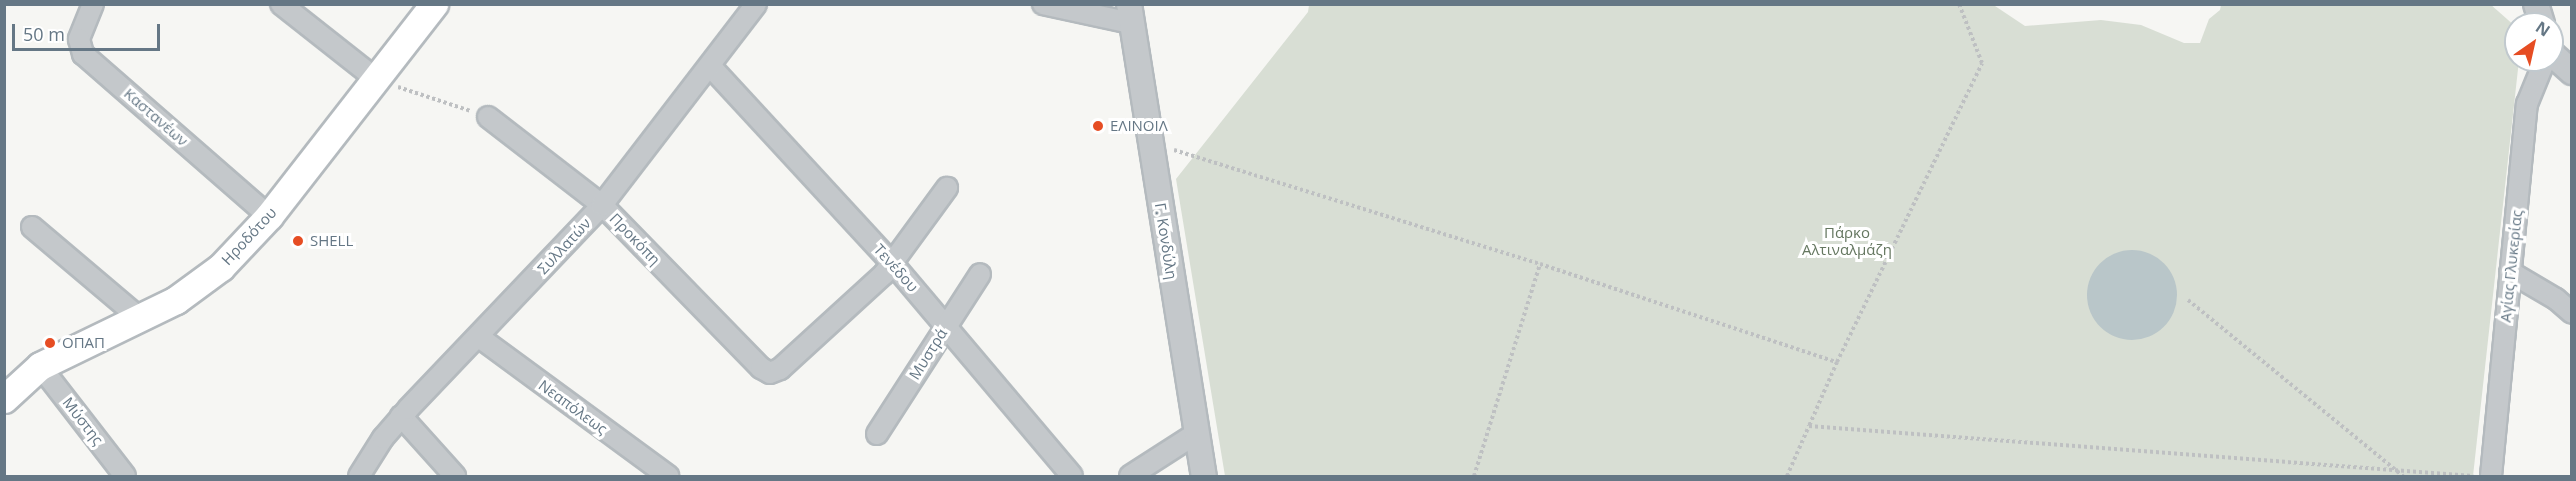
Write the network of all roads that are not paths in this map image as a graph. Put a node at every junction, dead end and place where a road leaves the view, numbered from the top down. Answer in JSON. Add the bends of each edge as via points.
{"nodes":[{"id":1,"x":93,"y":4,"type":"edge"},
{"id":2,"x":281,"y":4,"type":"edge"},
{"id":3,"x":434,"y":4,"type":"edge"},
{"id":4,"x":756,"y":4,"type":"edge"},
{"id":5,"x":1043,"y":4,"type":"edge"},
{"id":6,"x":1130,"y":14,"type":"edge"},
{"id":7,"x":711,"y":67,"type":"junction"},
{"id":8,"x":2540,"y":72,"type":"edge"},
{"id":9,"x":376,"y":79,"type":"junction"},
{"id":10,"x":488,"y":117,"type":"road end"},
{"id":11,"x":947,"y":188,"type":"dead end"},
{"id":12,"x":602,"y":205,"type":"junction"},
{"id":13,"x":269,"y":216,"type":"junction"},
{"id":14,"x":32,"y":227,"type":"dead end"},
{"id":15,"x":893,"y":264,"type":"junction"},
{"id":16,"x":2510,"y":272,"type":"junction"},
{"id":17,"x":980,"y":274,"type":"dead end"},
{"id":18,"x":2571,"y":313,"type":"edge"},
{"id":19,"x":141,"y":319,"type":"junction"},
{"id":20,"x":946,"y":326,"type":"junction"},
{"id":21,"x":479,"y":337,"type":"junction"},
{"id":22,"x":40,"y":366,"type":"junction"},
{"id":23,"x":4,"y":399,"type":"edge"},
{"id":24,"x":401,"y":416,"type":"junction"},
{"id":25,"x":1197,"y":433,"type":"junction"},
{"id":26,"x":877,"y":434,"type":"dead end"},
{"id":27,"x":125,"y":477,"type":"edge"},
{"id":28,"x":359,"y":477,"type":"edge"},
{"id":29,"x":454,"y":477,"type":"edge"},
{"id":30,"x":668,"y":477,"type":"edge"},
{"id":31,"x":1072,"y":477,"type":"edge"},
{"id":32,"x":1130,"y":477,"type":"edge"},
{"id":33,"x":1204,"y":477,"type":"edge"},
{"id":34,"x":2491,"y":477,"type":"edge"}],
"edges":[{"from":1,"to":13,"type":"street","name":"Καστανέων","via":[[79,39],[83,54]]},
{"from":2,"to":9,"type":"street"},
{"from":3,"to":9,"type":"main road","name":"Ηροδότου"},
{"from":4,"to":7,"type":"street","name":"Συλλατών"},
{"from":5,"to":6,"type":"street"},
{"from":6,"to":25,"type":"street","name":"Γ. Κονδύλη"},
{"from":7,"to":12,"type":"street","name":"Συλλατών"},
{"from":7,"to":15,"type":"street","name":"Τενέδου"},
{"from":8,"to":16,"type":"street","name":"Αγίας Γλυκερίας","via":[[2527,104]]},
{"from":9,"to":13,"type":"main road","name":"Ηροδότου"},
{"from":10,"to":12,"type":"street","name":"Προκόπη"},
{"from":11,"to":15,"type":"street"},
{"from":12,"to":15,"type":"street","name":"Προκόπη","via":[[761,368],[771,372],[780,369]]},
{"from":12,"to":21,"type":"street","name":"Συλλατών"},
{"from":13,"to":19,"type":"main road","name":"Ηροδότου","via":[[200,285]]},
{"from":14,"to":19,"type":"street"},
{"from":15,"to":20,"type":"street","name":"Τενέδου"},
{"from":16,"to":18,"type":"street","via":[[2556,299]]},
{"from":16,"to":34,"type":"street","name":"Αγίας Γλυκερίας"},
{"from":17,"to":20,"type":"street","name":"Μυστρά"},
{"from":19,"to":22,"type":"main road","name":"Ηροδότου"},
{"from":20,"to":26,"type":"street","name":"Μυστρά"},
{"from":20,"to":31,"type":"street","name":"Τενέδου"},
{"from":21,"to":24,"type":"street","name":"Συλλατών"},
{"from":21,"to":30,"type":"street","name":"Νεαπόλεως"},
{"from":22,"to":23,"type":"main road","name":"Ηροδότου"},
{"from":22,"to":27,"type":"street","name":"Μύστης"},
{"from":24,"to":28,"type":"street","name":"Συλλατών"},
{"from":24,"to":29,"type":"street"},
{"from":25,"to":32,"type":"street"},
{"from":25,"to":33,"type":"street","name":"Γ. Κονδύλη"}]}
